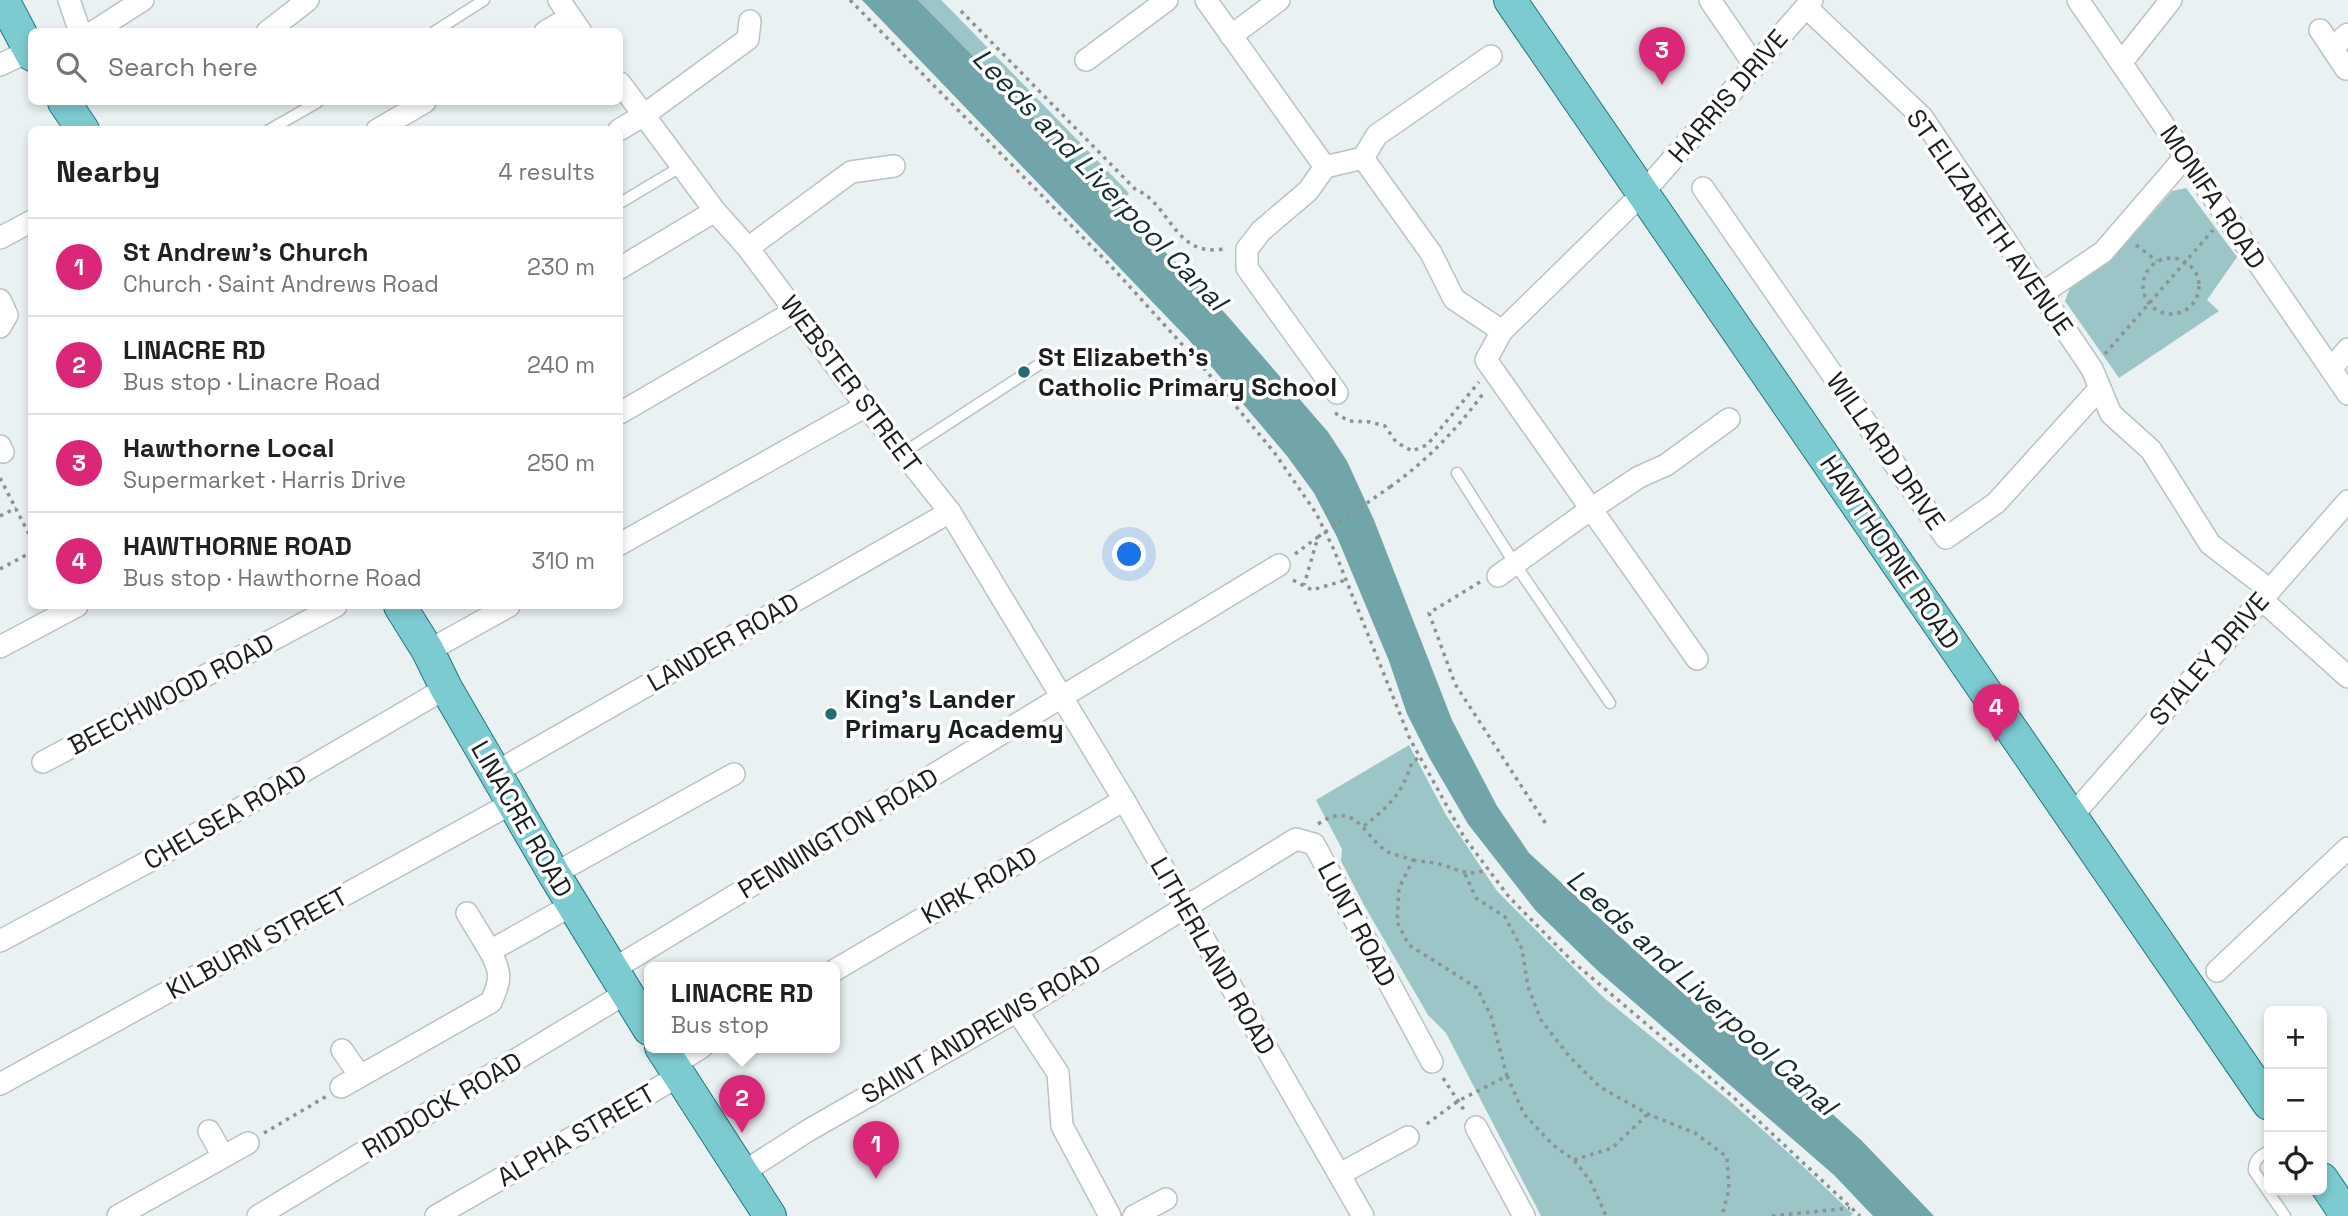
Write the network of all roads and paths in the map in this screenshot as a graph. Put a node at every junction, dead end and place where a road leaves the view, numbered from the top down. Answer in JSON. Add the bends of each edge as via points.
{"nodes":[{"id":1,"x":3,"y":0,"type":"edge"},
{"id":2,"x":69,"y":0,"type":"edge"},
{"id":3,"x":143,"y":0,"type":"edge"},
{"id":4,"x":308,"y":0,"type":"edge"},
{"id":5,"x":484,"y":0,"type":"edge"},
{"id":6,"x":850,"y":0,"type":"edge"},
{"id":7,"x":1167,"y":0,"type":"edge"},
{"id":8,"x":1206,"y":0,"type":"edge"},
{"id":9,"x":1279,"y":0,"type":"edge"},
{"id":10,"x":1510,"y":0,"type":"edge"},
{"id":11,"x":1710,"y":0,"type":"edge"},
{"id":12,"x":2078,"y":0,"type":"edge"},
{"id":13,"x":2171,"y":0,"type":"edge"},
{"id":14,"x":1809,"y":4,"type":"edge"},
{"id":15,"x":961,"y":11,"type":"dead end"},
{"id":16,"x":570,"y":16,"type":"edge"},
{"id":17,"x":750,"y":21,"type":"dead end"},
{"id":18,"x":79,"y":28,"type":"edge"},
{"id":19,"x":99,"y":28,"type":"edge"},
{"id":20,"x":272,"y":28,"type":"edge"},
{"id":21,"x":440,"y":28,"type":"edge"},
{"id":22,"x":551,"y":28,"type":"edge"},
{"id":23,"x":1231,"y":36,"type":"junction"},
{"id":24,"x":2333,"y":37,"type":"edge"},
{"id":25,"x":28,"y":49,"type":"edge"},
{"id":26,"x":28,"y":54,"type":"edge"},
{"id":27,"x":1491,"y":56,"type":"dead end"},
{"id":28,"x":1086,"y":60,"type":"dead end"},
{"id":29,"x":2121,"y":63,"type":"junction"},
{"id":30,"x":0,"y":65,"type":"edge"},
{"id":31,"x":1755,"y":66,"type":"junction"},
{"id":32,"x":2346,"y":69,"type":"dead end"},
{"id":33,"x":623,"y":87,"type":"edge"},
{"id":34,"x":66,"y":105,"type":"edge"},
{"id":35,"x":313,"y":105,"type":"edge"},
{"id":36,"x":420,"y":105,"type":"edge"},
{"id":37,"x":644,"y":115,"type":"junction"},
{"id":38,"x":80,"y":126,"type":"edge"},
{"id":39,"x":276,"y":126,"type":"edge"},
{"id":40,"x":384,"y":126,"type":"edge"},
{"id":41,"x":623,"y":128,"type":"edge"},
{"id":42,"x":2185,"y":157,"type":"junction"},
{"id":43,"x":1363,"y":158,"type":"junction"},
{"id":44,"x":681,"y":166,"type":"junction"},
{"id":45,"x":894,"y":166,"type":"dead end"},
{"id":46,"x":1325,"y":167,"type":"junction"},
{"id":47,"x":1703,"y":188,"type":"dead end"},
{"id":48,"x":1643,"y":192,"type":"junction"},
{"id":49,"x":623,"y":201,"type":"edge"},
{"id":50,"x":715,"y":211,"type":"junction"},
{"id":51,"x":2225,"y":215,"type":"junction"},
{"id":52,"x":28,"y":223,"type":"edge"},
{"id":53,"x":2120,"y":233,"type":"junction"},
{"id":54,"x":0,"y":238,"type":"edge"},
{"id":55,"x":748,"y":248,"type":"junction"},
{"id":56,"x":1247,"y":249,"type":"junction"},
{"id":57,"x":2157,"y":261,"type":"junction"},
{"id":58,"x":2185,"y":261,"type":"junction"},
{"id":59,"x":623,"y":266,"type":"edge"},
{"id":60,"x":2041,"y":294,"type":"junction"},
{"id":61,"x":0,"y":300,"type":"edge"},
{"id":62,"x":2149,"y":304,"type":"junction"},
{"id":63,"x":795,"y":311,"type":"junction"},
{"id":64,"x":0,"y":327,"type":"edge"},
{"id":65,"x":1502,"y":331,"type":"junction"},
{"id":66,"x":2348,"y":349,"type":"edge"},
{"id":67,"x":1052,"y":356,"type":"dead end"},
{"id":68,"x":1491,"y":368,"type":"junction"},
{"id":69,"x":2331,"y":369,"type":"junction"},
{"id":70,"x":2096,"y":379,"type":"junction"},
{"id":71,"x":2348,"y":394,"type":"edge"},
{"id":72,"x":1335,"y":402,"type":"joint"},
{"id":73,"x":866,"y":406,"type":"junction"},
{"id":74,"x":623,"y":411,"type":"edge"},
{"id":75,"x":1729,"y":419,"type":"dead end"},
{"id":76,"x":903,"y":453,"type":"junction"},
{"id":77,"x":1457,"y":473,"type":"dead end"},
{"id":78,"x":0,"y":478,"type":"edge"},
{"id":79,"x":2348,"y":501,"type":"edge"},
{"id":80,"x":16,"y":508,"type":"junction"},
{"id":81,"x":1591,"y":509,"type":"junction"},
{"id":82,"x":950,"y":512,"type":"junction"},
{"id":83,"x":0,"y":516,"type":"edge"},
{"id":84,"x":28,"y":532,"type":"edge"},
{"id":85,"x":1318,"y":537,"type":"junction"},
{"id":86,"x":623,"y":542,"type":"edge"},
{"id":87,"x":28,"y":554,"type":"edge"},
{"id":88,"x":1279,"y":565,"type":"junction"},
{"id":89,"x":0,"y":569,"type":"edge"},
{"id":90,"x":1507,"y":570,"type":"junction"},
{"id":91,"x":1346,"y":580,"type":"junction"},
{"id":92,"x":1304,"y":585,"type":"junction"},
{"id":93,"x":2265,"y":595,"type":"junction"},
{"id":94,"x":72,"y":609,"type":"edge"},
{"id":95,"x":330,"y":609,"type":"edge"},
{"id":96,"x":402,"y":609,"type":"edge"},
{"id":97,"x":504,"y":609,"type":"edge"},
{"id":98,"x":0,"y":647,"type":"edge"},
{"id":99,"x":428,"y":651,"type":"junction"},
{"id":100,"x":1697,"y":659,"type":"dead end"},
{"id":101,"x":2348,"y":677,"type":"edge"},
{"id":102,"x":446,"y":688,"type":"junction"},
{"id":103,"x":1062,"y":698,"type":"junction"},
{"id":104,"x":1610,"y":703,"type":"dead end"},
{"id":105,"x":1420,"y":757,"type":"junction"},
{"id":106,"x":43,"y":762,"type":"dead end"},
{"id":107,"x":496,"y":772,"type":"junction"},
{"id":108,"x":734,"y":774,"type":"dead end"},
{"id":109,"x":1124,"y":800,"type":"junction"},
{"id":110,"x":514,"y":802,"type":"junction"},
{"id":111,"x":2071,"y":817,"type":"junction"},
{"id":112,"x":1546,"y":824,"type":"dead end"},
{"id":113,"x":1364,"y":826,"type":"junction"},
{"id":114,"x":1296,"y":839,"type":"junction"},
{"id":115,"x":2348,"y":848,"type":"edge"},
{"id":116,"x":1413,"y":860,"type":"junction"},
{"id":117,"x":1489,"y":869,"type":"junction"},
{"id":118,"x":554,"y":874,"type":"junction"},
{"id":119,"x":1465,"y":874,"type":"junction"},
{"id":120,"x":572,"y":905,"type":"junction"},
{"id":121,"x":1184,"y":909,"type":"junction"},
{"id":122,"x":467,"y":913,"type":"dead end"},
{"id":123,"x":0,"y":941,"type":"edge"},
{"id":124,"x":490,"y":951,"type":"junction"},
{"id":125,"x":650,"y":962,"type":"edge"},
{"id":126,"x":644,"y":966,"type":"edge"},
{"id":127,"x":840,"y":967,"type":"edge"},
{"id":128,"x":2217,"y":971,"type":"dead end"},
{"id":129,"x":619,"y":982,"type":"junction"},
{"id":130,"x":1017,"y":1011,"type":"junction"},
{"id":131,"x":644,"y":1021,"type":"edge"},
{"id":132,"x":342,"y":1050,"type":"dead end"},
{"id":133,"x":690,"y":1053,"type":"edge"},
{"id":134,"x":1432,"y":1062,"type":"joint"},
{"id":135,"x":671,"y":1063,"type":"edge"},
{"id":136,"x":360,"y":1076,"type":"junction"},
{"id":137,"x":1507,"y":1076,"type":"junction"},
{"id":138,"x":0,"y":1084,"type":"edge"},
{"id":139,"x":341,"y":1087,"type":"joint"},
{"id":140,"x":2264,"y":1097,"type":"edge"},
{"id":141,"x":1458,"y":1101,"type":"junction"},
{"id":142,"x":1648,"y":1114,"type":"junction"},
{"id":143,"x":1476,"y":1127,"type":"joint"},
{"id":144,"x":209,"y":1130,"type":"dead end"},
{"id":145,"x":1408,"y":1137,"type":"joint"},
{"id":146,"x":248,"y":1143,"type":"joint"},
{"id":147,"x":2264,"y":1154,"type":"edge"},
{"id":148,"x":223,"y":1156,"type":"junction"},
{"id":149,"x":1574,"y":1160,"type":"junction"},
{"id":150,"x":742,"y":1173,"type":"junction"},
{"id":151,"x":1340,"y":1174,"type":"junction"},
{"id":152,"x":2264,"y":1184,"type":"edge"},
{"id":153,"x":2327,"y":1186,"type":"edge"},
{"id":154,"x":2272,"y":1195,"type":"edge"},
{"id":155,"x":1166,"y":1199,"type":"dead end"},
{"id":156,"x":1852,"y":1208,"type":"junction"},
{"id":157,"x":118,"y":1216,"type":"edge"},
{"id":158,"x":258,"y":1216,"type":"edge"},
{"id":159,"x":436,"y":1216,"type":"edge"},
{"id":160,"x":770,"y":1216,"type":"edge"},
{"id":161,"x":1110,"y":1216,"type":"edge"},
{"id":162,"x":1134,"y":1216,"type":"edge"},
{"id":163,"x":1363,"y":1216,"type":"edge"},
{"id":164,"x":1524,"y":1216,"type":"edge"},
{"id":165,"x":1606,"y":1216,"type":"edge"},
{"id":166,"x":1722,"y":1216,"type":"edge"},
{"id":167,"x":1772,"y":1216,"type":"edge"},
{"id":168,"x":1860,"y":1216,"type":"edge"},
{"id":169,"x":2286,"y":1216,"type":"edge"},
{"id":170,"x":2347,"y":1216,"type":"edge"}],
"edges":[{"from":1,"to":25,"type":"main road"},
{"from":2,"to":18,"type":"street"},
{"from":3,"to":19,"type":"street"},
{"from":4,"to":20,"type":"street"},
{"from":5,"to":21,"type":"lane"},
{"from":6,"to":91,"type":"path","via":[[1111,266],[1208,373],[1274,452],[1316,513]]},
{"from":7,"to":28,"type":"street"},
{"from":8,"to":23,"type":"street"},
{"from":9,"to":23,"type":"street"},
{"from":10,"to":48,"type":"main road","name":"HAWTHORNE ROAD"},
{"from":11,"to":31,"type":"street"},
{"from":12,"to":29,"type":"street","name":"MONIFA ROAD"},
{"from":13,"to":29,"type":"street"},
{"from":14,"to":31,"type":"street","name":"HARRIS DRIVE"},
{"from":14,"to":60,"type":"street","name":"ST ELIZABETH AVENUE","via":[[1922,117]]},
{"from":15,"to":56,"type":"path","via":[[1136,190],[1147,194],[1179,234],[1202,250]]},
{"from":16,"to":22,"type":"street"},
{"from":17,"to":37,"type":"street","via":[[748,39]]},
{"from":23,"to":46,"type":"street"},
{"from":24,"to":32,"type":"street"},
{"from":26,"to":30,"type":"street"},
{"from":27,"to":43,"type":"street","via":[[1377,135]]},
{"from":29,"to":42,"type":"street","name":"MONIFA ROAD"},
{"from":31,"to":48,"type":"street","name":"HARRIS DRIVE"},
{"from":33,"to":37,"type":"street","name":"WEBSTER STREET"},
{"from":34,"to":38,"type":"main road"},
{"from":35,"to":39,"type":"lane"},
{"from":36,"to":40,"type":"street"},
{"from":37,"to":41,"type":"street"},
{"from":37,"to":44,"type":"street","name":"WEBSTER STREET"},
{"from":42,"to":51,"type":"street","name":"MONIFA ROAD"},
{"from":42,"to":53,"type":"street"},
{"from":43,"to":46,"type":"street"},
{"from":43,"to":65,"type":"street","via":[[1432,253],[1454,299]]},
{"from":44,"to":49,"type":"lane"},
{"from":44,"to":50,"type":"street","name":"WEBSTER STREET"},
{"from":45,"to":55,"type":"street","via":[[851,172]]},
{"from":46,"to":56,"type":"street","via":[[1308,191]]},
{"from":47,"to":70,"type":"street","name":"WILLARD DRIVE","via":[[1946,538],[1996,503]]},
{"from":48,"to":65,"type":"street","name":"HARRIS DRIVE"},
{"from":48,"to":111,"type":"main road","name":"HAWTHORNE ROAD"},
{"from":50,"to":55,"type":"street","name":"WEBSTER STREET"},
{"from":50,"to":59,"type":"street"},
{"from":51,"to":58,"type":"path"},
{"from":51,"to":69,"type":"street","name":"MONIFA ROAD"},
{"from":52,"to":54,"type":"street"},
{"from":53,"to":57,"type":"path"},
{"from":53,"to":60,"type":"street","via":[[2103,252]]},
{"from":55,"to":63,"type":"street","name":"WEBSTER STREET"},
{"from":56,"to":72,"type":"street","via":[[1247,268]]},
{"from":57,"to":58,"type":"path"},
{"from":57,"to":62,"type":"path","via":[[2149,267],[2142,286]]},
{"from":58,"to":62,"type":"path"},
{"from":58,"to":62,"type":"path","via":[[2199,283],[2196,300],[2173,314]]},
{"from":60,"to":70,"type":"street","name":"ST ELIZABETH AVENUE"},
{"from":61,"to":64,"type":"street","via":[[7,315]]},
{"from":62,"to":70,"type":"path"},
{"from":63,"to":73,"type":"street","name":"WEBSTER STREET"},
{"from":63,"to":74,"type":"street"},
{"from":65,"to":68,"type":"street","name":"HARRIS DRIVE"},
{"from":66,"to":69,"type":"street"},
{"from":67,"to":76,"type":"lane"},
{"from":68,"to":72,"type":"path","via":[[1427,445],[1412,451],[1396,442],[1385,426],[1349,421]]},
{"from":68,"to":81,"type":"street"},
{"from":68,"to":85,"type":"path","bridge":true,"via":[[1462,422],[1418,468]]},
{"from":69,"to":71,"type":"street","name":"MONIFA ROAD"},
{"from":70,"to":93,"type":"street","name":"ST ELIZABETH AVENUE","via":[[2111,414],[2151,450],[2210,544]]},
{"from":73,"to":76,"type":"street","name":"WEBSTER STREET"},
{"from":73,"to":86,"type":"street"},
{"from":75,"to":81,"type":"street","via":[[1667,465],[1639,477]]},
{"from":76,"to":82,"type":"street","name":"WEBSTER STREET"},
{"from":77,"to":90,"type":"lane"},
{"from":78,"to":80,"type":"path"},
{"from":79,"to":93,"type":"street","name":"STALEY DRIVE"},
{"from":80,"to":83,"type":"path"},
{"from":80,"to":84,"type":"path"},
{"from":81,"to":90,"type":"street"},
{"from":81,"to":100,"type":"street"},
{"from":82,"to":103,"type":"street","name":"WEBSTER STREET"},
{"from":82,"to":107,"type":"street","name":"LANDER ROAD"},
{"from":85,"to":88,"type":"path"},
{"from":85,"to":92,"type":"path"},
{"from":87,"to":89,"type":"path"},
{"from":88,"to":92,"type":"path","via":[[1285,576]]},
{"from":88,"to":103,"type":"street","name":"PENNINGTON ROAD"},
{"from":90,"to":104,"type":"lane"},
{"from":90,"to":112,"type":"path","via":[[1429,613],[1455,684]]},
{"from":91,"to":92,"type":"path","via":[[1312,590]]},
{"from":91,"to":105,"type":"path"},
{"from":93,"to":101,"type":"street","name":"ST ELIZABETH AVENUE"},
{"from":93,"to":111,"type":"street","name":"STALEY DRIVE"},
{"from":94,"to":98,"type":"street"},
{"from":95,"to":106,"type":"street","name":"BEECHWOOD ROAD"},
{"from":96,"to":99,"type":"main road","name":"LINACRE ROAD"},
{"from":97,"to":99,"type":"street"},
{"from":99,"to":102,"type":"main road","name":"LINACRE ROAD"},
{"from":102,"to":107,"type":"main road","name":"LINACRE ROAD"},
{"from":102,"to":123,"type":"street","name":"CHELSEA ROAD","via":[[157,857]]},
{"from":103,"to":109,"type":"street","name":"LITHERLAND ROAD"},
{"from":103,"to":125,"type":"street","name":"PENNINGTON ROAD"},
{"from":105,"to":113,"type":"path","via":[[1412,762],[1406,782],[1390,806]]},
{"from":105,"to":117,"type":"path","via":[[1464,836]]},
{"from":107,"to":110,"type":"main road","name":"LINACRE ROAD"},
{"from":108,"to":118,"type":"street"},
{"from":109,"to":121,"type":"street","name":"LITHERLAND ROAD"},
{"from":109,"to":127,"type":"street","name":"KIRK ROAD"},
{"from":110,"to":118,"type":"main road","name":"LINACRE ROAD"},
{"from":110,"to":138,"type":"street","name":"KILBURN STREET"},
{"from":111,"to":140,"type":"main road","name":"HAWTHORNE ROAD"},
{"from":113,"to":114,"type":"path","via":[[1344,816],[1326,819]]},
{"from":113,"to":116,"type":"path","via":[[1386,851]]},
{"from":114,"to":121,"type":"street","name":"LUNT ROAD"},
{"from":114,"to":134,"type":"street","name":"LUNT ROAD","via":[[1314,844]]},
{"from":115,"to":128,"type":"street"},
{"from":116,"to":119,"type":"path"},
{"from":116,"to":137,"type":"path","via":[[1399,888],[1396,922],[1409,945],[1478,988],[1491,1016]]},
{"from":117,"to":119,"type":"path"},
{"from":117,"to":156,"type":"path","via":[[1509,897],[1573,962],[1733,1097]]},
{"from":118,"to":120,"type":"main road","name":"LINACRE ROAD"},
{"from":119,"to":142,"type":"path","via":[[1476,898],[1504,917],[1522,948],[1528,987],[1541,1020],[1600,1087]]},
{"from":120,"to":124,"type":"street"},
{"from":120,"to":129,"type":"main road","name":"LINACRE ROAD"},
{"from":121,"to":130,"type":"street","name":"SAINT ANDREWS ROAD"},
{"from":121,"to":151,"type":"street","name":"LITHERLAND ROAD"},
{"from":122,"to":124,"type":"street"},
{"from":124,"to":136,"type":"street","via":[[500,981],[491,1002]]},
{"from":126,"to":129,"type":"street","name":"PENNINGTON ROAD"},
{"from":129,"to":131,"type":"main road","name":"LINACRE ROAD"},
{"from":129,"to":158,"type":"street","name":"RIDDOCK ROAD"},
{"from":130,"to":150,"type":"street","name":"SAINT ANDREWS ROAD"},
{"from":130,"to":161,"type":"street","via":[[1058,1073],[1062,1126]]},
{"from":132,"to":136,"type":"street"},
{"from":133,"to":135,"type":"street"},
{"from":134,"to":141,"type":"path"},
{"from":135,"to":150,"type":"main road"},
{"from":135,"to":159,"type":"street","name":"ALPHA STREET"},
{"from":136,"to":139,"type":"street"},
{"from":137,"to":141,"type":"path"},
{"from":137,"to":149,"type":"path","via":[[1524,1114]]},
{"from":139,"to":146,"type":"path"},
{"from":141,"to":143,"type":"path"},
{"from":141,"to":145,"type":"path"},
{"from":142,"to":149,"type":"path","via":[[1612,1149]]},
{"from":142,"to":166,"type":"path","via":[[1695,1133],[1727,1157],[1729,1189]]},
{"from":143,"to":164,"type":"street"},
{"from":144,"to":148,"type":"street"},
{"from":145,"to":151,"type":"street"},
{"from":146,"to":148,"type":"street"},
{"from":147,"to":152,"type":"lane","via":[[2255,1162],[2255,1171]]},
{"from":148,"to":157,"type":"street"},
{"from":149,"to":165,"type":"path","via":[[1591,1182]]},
{"from":150,"to":160,"type":"main road"},
{"from":151,"to":163,"type":"street","name":"LITHERLAND ROAD"},
{"from":153,"to":170,"type":"main road"},
{"from":154,"to":169,"type":"lane"},
{"from":155,"to":162,"type":"street"},
{"from":156,"to":167,"type":"path"},
{"from":156,"to":168,"type":"path"}]}
